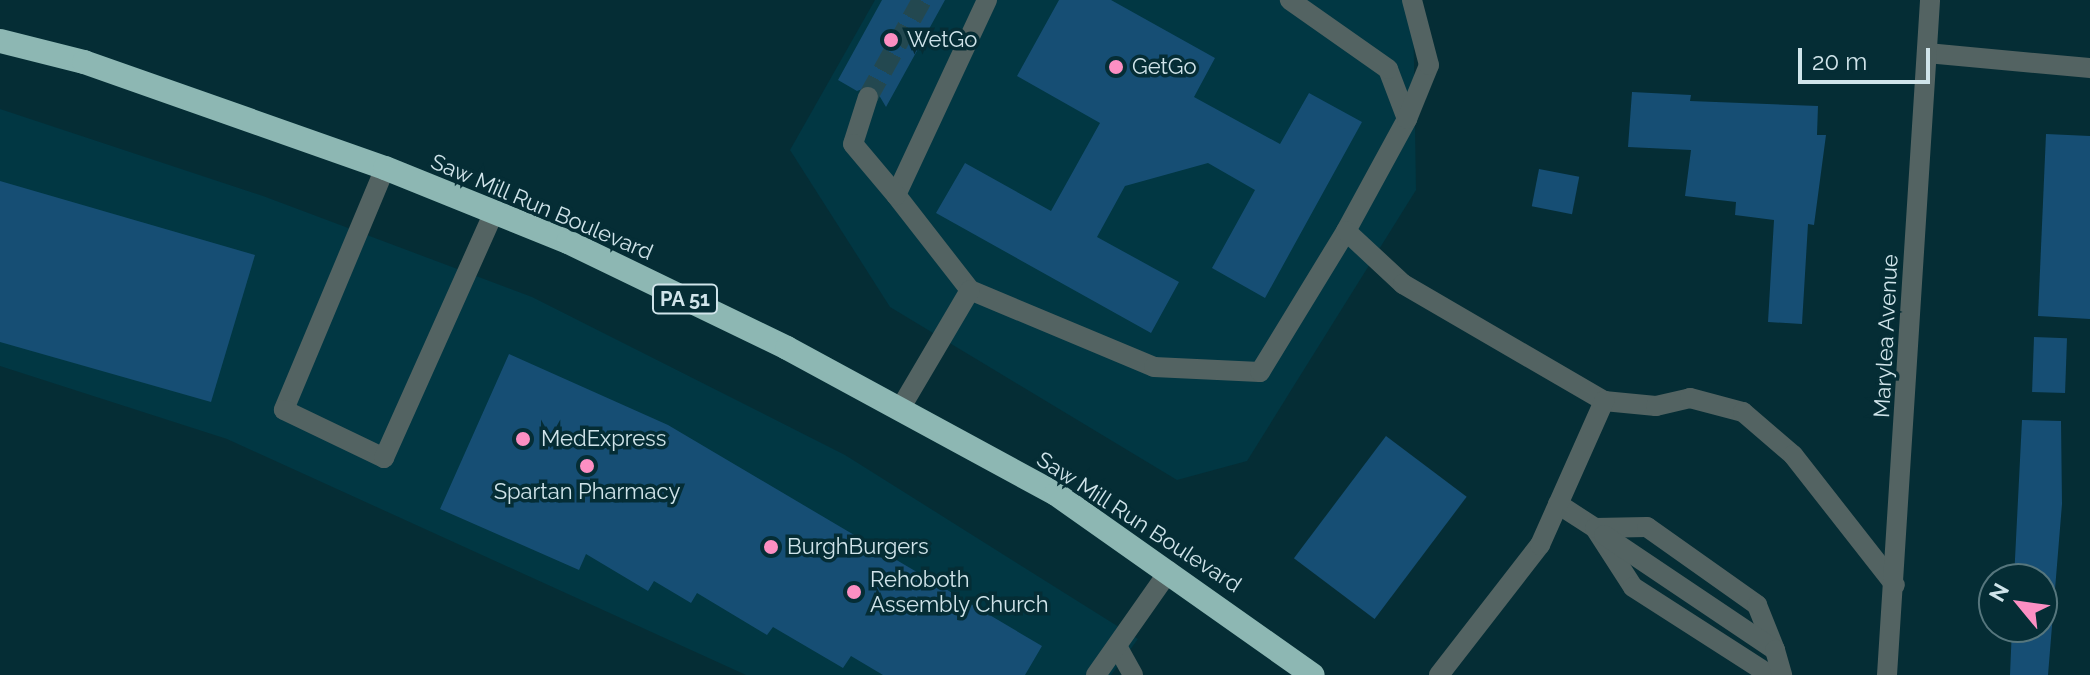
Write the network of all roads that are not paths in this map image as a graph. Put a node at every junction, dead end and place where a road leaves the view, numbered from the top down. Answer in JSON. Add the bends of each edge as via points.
{"nodes":[{"id":1,"x":987,"y":0,"type":"edge"},
{"id":2,"x":1290,"y":0,"type":"edge"},
{"id":3,"x":1412,"y":0,"type":"edge"},
{"id":4,"x":1930,"y":0,"type":"edge"},
{"id":5,"x":0,"y":41,"type":"edge"},
{"id":6,"x":1927,"y":53,"type":"junction"},
{"id":7,"x":2090,"y":68,"type":"edge"},
{"id":8,"x":868,"y":97,"type":"tunnel mouth"},
{"id":9,"x":1407,"y":119,"type":"junction"},
{"id":10,"x":385,"y":168,"type":"junction"},
{"id":11,"x":896,"y":195,"type":"junction"},
{"id":12,"x":494,"y":212,"type":"junction"},
{"id":13,"x":1346,"y":231,"type":"junction"},
{"id":14,"x":970,"y":290,"type":"junction"},
{"id":15,"x":1604,"y":401,"type":"junction"},
{"id":16,"x":900,"y":409,"type":"junction"},
{"id":17,"x":1558,"y":504,"type":"junction"},
{"id":18,"x":1595,"y":528,"type":"junction"},
{"id":19,"x":1169,"y":571,"type":"junction"},
{"id":20,"x":1895,"y":585,"type":"junction"},
{"id":21,"x":1117,"y":646,"type":"junction"},
{"id":22,"x":1775,"y":650,"type":"junction"},
{"id":23,"x":1096,"y":675,"type":"edge"},
{"id":24,"x":1133,"y":675,"type":"edge"},
{"id":25,"x":1313,"y":675,"type":"edge"},
{"id":26,"x":1439,"y":675,"type":"edge"},
{"id":27,"x":1770,"y":675,"type":"edge"},
{"id":28,"x":1782,"y":675,"type":"edge"},
{"id":29,"x":1887,"y":675,"type":"edge"}],
"edges":[{"from":1,"to":11,"type":"street"},
{"from":2,"to":9,"type":"street","via":[[1388,69]]},
{"from":3,"to":9,"type":"street","via":[[1429,65]]},
{"from":4,"to":6,"type":"street","name":"Marylea Avenue"},
{"from":5,"to":10,"type":"highway","name":"Saw Mill Run Boulevard","number":"PA 51","via":[[84,62]]},
{"from":6,"to":7,"type":"street"},
{"from":6,"to":20,"type":"street","name":"Marylea Avenue"},
{"from":8,"to":11,"type":"street","via":[[853,144]]},
{"from":9,"to":13,"type":"street"},
{"from":10,"to":12,"type":"highway","name":"Saw Mill Run Boulevard","number":"PA 51"},
{"from":10,"to":12,"type":"street","via":[[284,410],[384,458]]},
{"from":11,"to":14,"type":"street"},
{"from":12,"to":16,"type":"highway","name":"Saw Mill Run Boulevard","number":"PA 51","via":[[637,275]]},
{"from":13,"to":14,"type":"street","via":[[1260,372],[1154,367]]},
{"from":13,"to":15,"type":"street","via":[[1403,284]]},
{"from":14,"to":16,"type":"street"},
{"from":15,"to":17,"type":"street"},
{"from":15,"to":20,"type":"street","via":[[1656,406],[1690,398],[1743,412],[1793,455]]},
{"from":16,"to":19,"type":"highway","name":"Saw Mill Run Boulevard","number":"PA 51","via":[[1056,494]]},
{"from":17,"to":18,"type":"street"},
{"from":17,"to":26,"type":"street","via":[[1540,545]]},
{"from":18,"to":22,"type":"street"},
{"from":18,"to":22,"type":"street","via":[[1647,527],[1757,605]]},
{"from":18,"to":27,"type":"street","via":[[1633,587]]},
{"from":19,"to":21,"type":"street"},
{"from":19,"to":25,"type":"highway","name":"Saw Mill Run Boulevard","number":"PA 51"},
{"from":20,"to":29,"type":"street","name":"Marylea Avenue"},
{"from":21,"to":23,"type":"street"},
{"from":21,"to":24,"type":"street"},
{"from":22,"to":28,"type":"street"}]}
